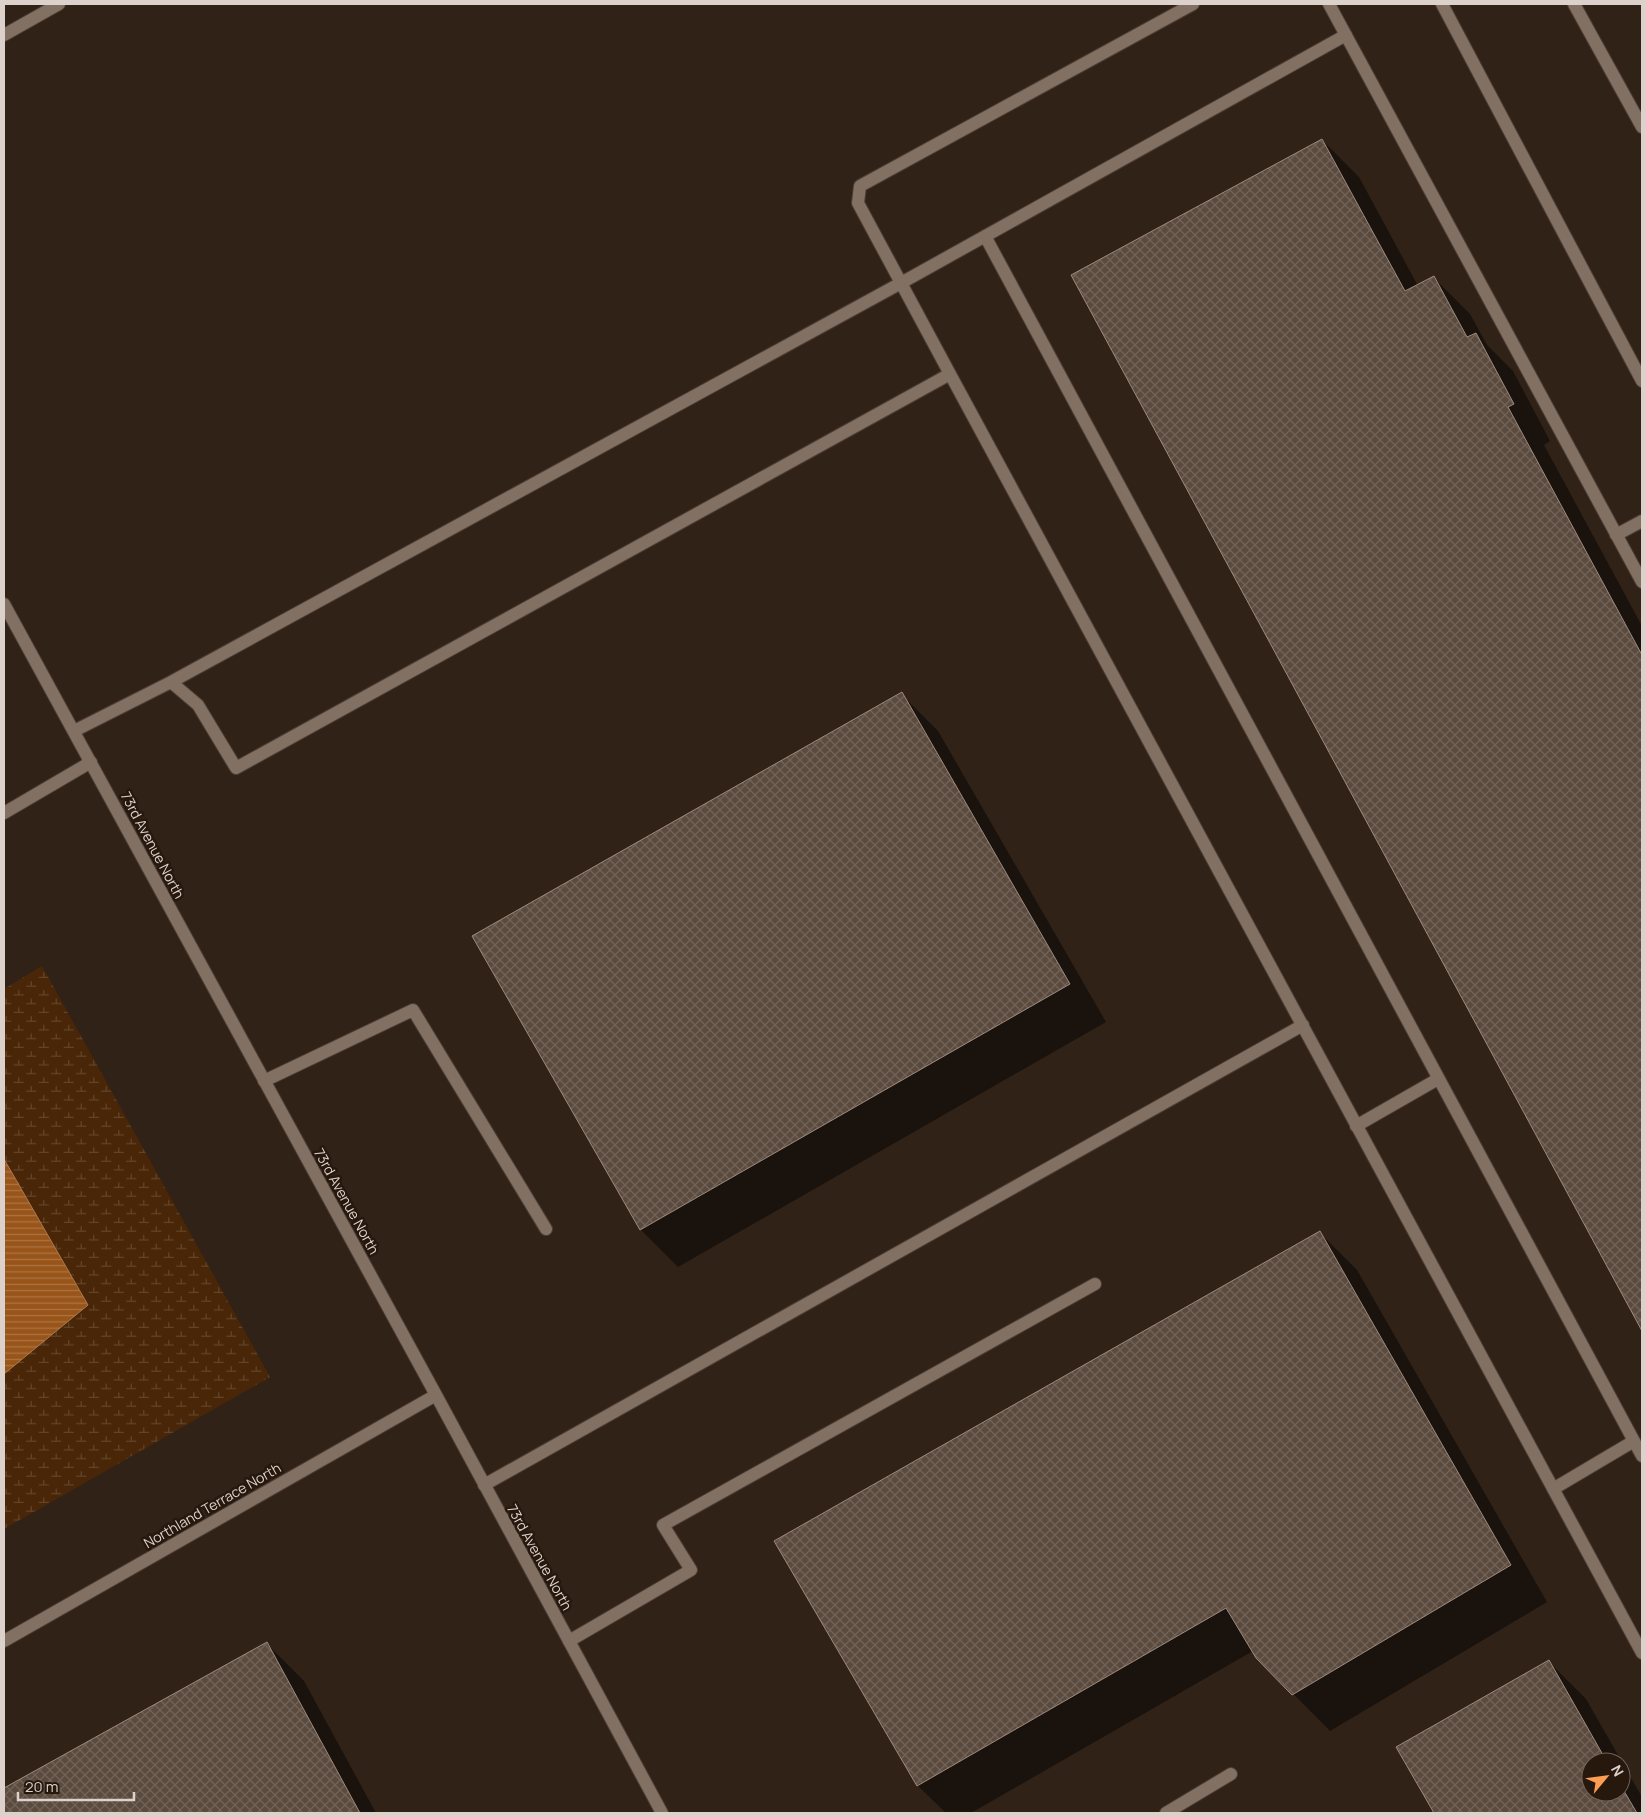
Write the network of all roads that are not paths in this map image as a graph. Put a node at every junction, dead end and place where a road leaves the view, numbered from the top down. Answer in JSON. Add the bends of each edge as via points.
{"nodes":[{"id":1,"x":59,"y":4,"type":"edge"},
{"id":2,"x":1193,"y":4,"type":"edge"},
{"id":3,"x":1329,"y":4,"type":"edge"},
{"id":4,"x":1442,"y":4,"type":"edge"},
{"id":5,"x":1574,"y":4,"type":"edge"},
{"id":6,"x":4,"y":35,"type":"edge"},
{"id":7,"x":1346,"y":35,"type":"junction"},
{"id":8,"x":1642,"y":127,"type":"edge"},
{"id":9,"x":985,"y":236,"type":"junction"},
{"id":10,"x":901,"y":283,"type":"junction"},
{"id":11,"x":950,"y":374,"type":"junction"},
{"id":12,"x":1642,"y":381,"type":"edge"},
{"id":13,"x":1642,"y":521,"type":"edge"},
{"id":14,"x":1616,"y":535,"type":"junction"},
{"id":15,"x":1642,"y":582,"type":"edge"},
{"id":16,"x":4,"y":604,"type":"edge"},
{"id":17,"x":171,"y":682,"type":"junction"},
{"id":18,"x":74,"y":732,"type":"junction"},
{"id":19,"x":91,"y":762,"type":"junction"},
{"id":20,"x":4,"y":813,"type":"edge"},
{"id":21,"x":1303,"y":1025,"type":"junction"},
{"id":22,"x":1438,"y":1079,"type":"junction"},
{"id":23,"x":264,"y":1081,"type":"junction"},
{"id":24,"x":1356,"y":1126,"type":"junction"},
{"id":25,"x":546,"y":1230,"type":"dead end"},
{"id":26,"x":1096,"y":1284,"type":"dead end"},
{"id":27,"x":436,"y":1395,"type":"junction"},
{"id":28,"x":1634,"y":1441,"type":"junction"},
{"id":29,"x":1642,"y":1456,"type":"edge"},
{"id":30,"x":484,"y":1485,"type":"junction"},
{"id":31,"x":1553,"y":1488,"type":"junction"},
{"id":32,"x":4,"y":1641,"type":"edge"},
{"id":33,"x":569,"y":1641,"type":"junction"},
{"id":34,"x":1642,"y":1653,"type":"edge"},
{"id":35,"x":1232,"y":1774,"type":"dead end"},
{"id":36,"x":662,"y":1813,"type":"edge"},
{"id":37,"x":1166,"y":1813,"type":"edge"}],
"edges":[{"from":1,"to":6,"type":"street"},
{"from":2,"to":10,"type":"street","via":[[860,186],[858,203]]},
{"from":3,"to":7,"type":"street"},
{"from":4,"to":12,"type":"street"},
{"from":5,"to":8,"type":"street"},
{"from":7,"to":9,"type":"street"},
{"from":7,"to":14,"type":"street"},
{"from":9,"to":10,"type":"street"},
{"from":9,"to":22,"type":"street"},
{"from":10,"to":11,"type":"street"},
{"from":10,"to":17,"type":"street"},
{"from":11,"to":17,"type":"street","via":[[236,768],[198,706]]},
{"from":11,"to":21,"type":"street"},
{"from":13,"to":14,"type":"street"},
{"from":14,"to":15,"type":"street"},
{"from":16,"to":18,"type":"street","name":"73rd Avenue North"},
{"from":17,"to":18,"type":"street"},
{"from":18,"to":19,"type":"street","name":"73rd Avenue North"},
{"from":19,"to":20,"type":"street"},
{"from":19,"to":23,"type":"street","name":"73rd Avenue North"},
{"from":21,"to":24,"type":"street"},
{"from":21,"to":30,"type":"street"},
{"from":22,"to":24,"type":"street"},
{"from":22,"to":28,"type":"street"},
{"from":23,"to":25,"type":"street","via":[[413,1010]]},
{"from":23,"to":27,"type":"street","name":"73rd Avenue North"},
{"from":24,"to":31,"type":"street"},
{"from":26,"to":33,"type":"street","via":[[663,1525],[691,1570]]},
{"from":27,"to":30,"type":"street","name":"73rd Avenue North"},
{"from":27,"to":32,"type":"street","name":"Northland Terrace North"},
{"from":28,"to":29,"type":"street"},
{"from":28,"to":31,"type":"street"},
{"from":30,"to":33,"type":"street","name":"73rd Avenue North"},
{"from":31,"to":34,"type":"street"},
{"from":33,"to":36,"type":"street","name":"73rd Avenue North"},
{"from":35,"to":37,"type":"street"}]}
